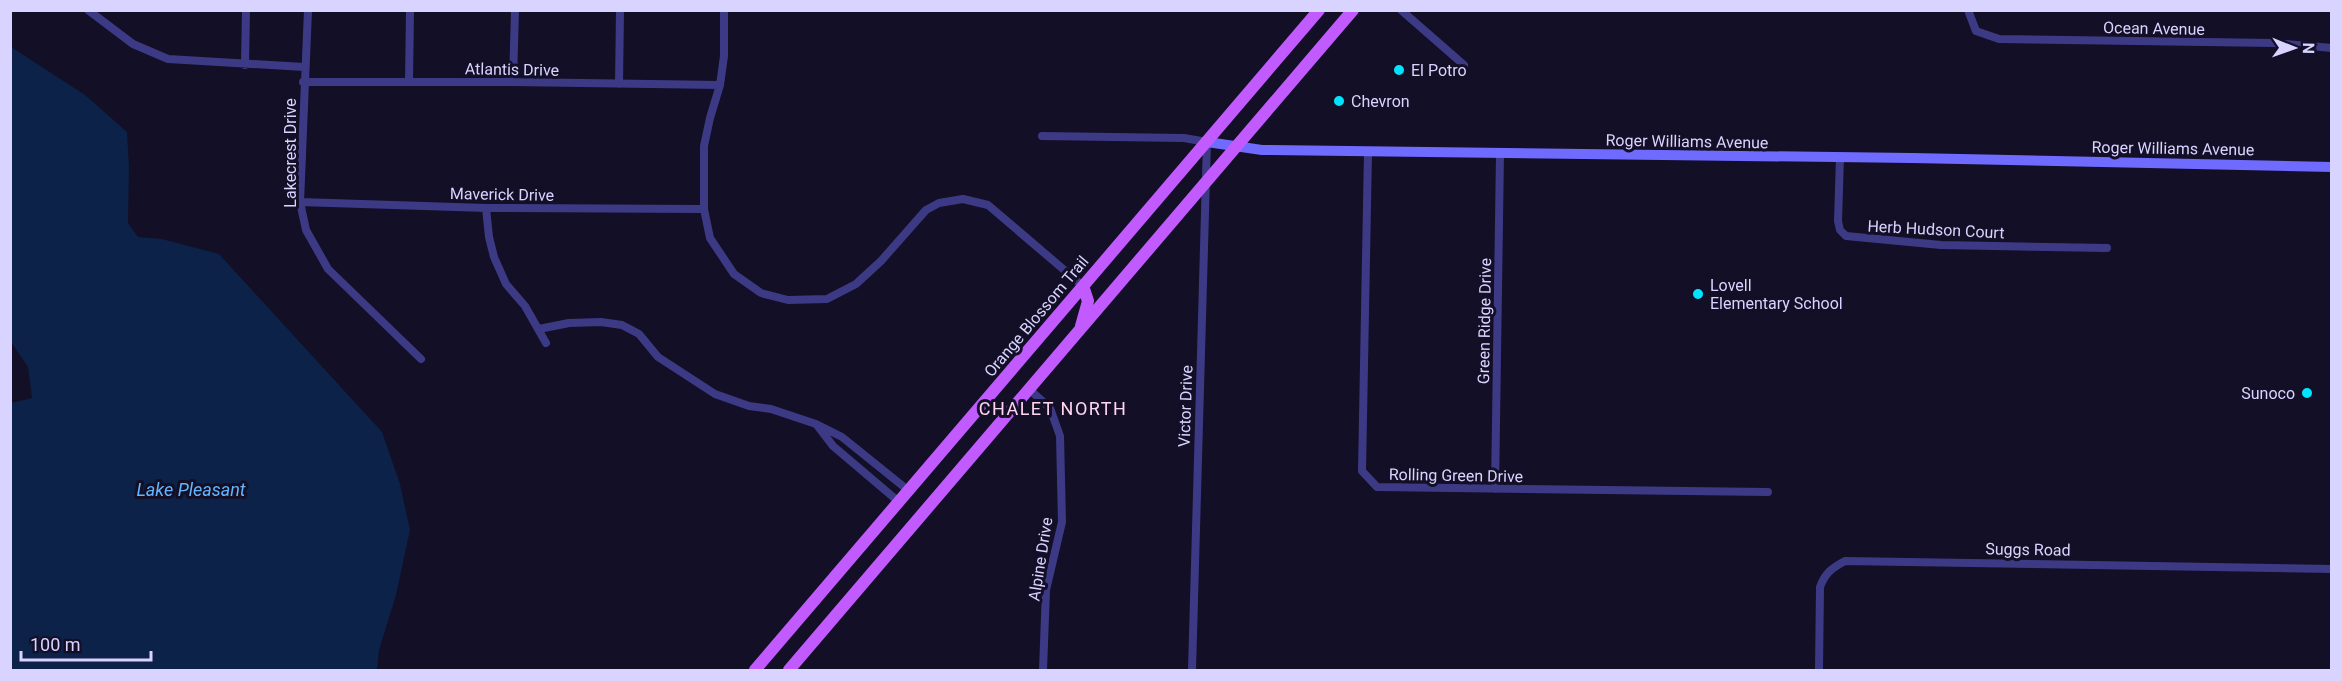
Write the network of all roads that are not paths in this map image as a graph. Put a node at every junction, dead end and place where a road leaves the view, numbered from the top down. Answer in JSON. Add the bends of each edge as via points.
{"nodes":[{"id":1,"x":246,"y":10,"type":"edge"},
{"id":2,"x":308,"y":10,"type":"edge"},
{"id":3,"x":410,"y":10,"type":"edge"},
{"id":4,"x":514,"y":10,"type":"edge"},
{"id":5,"x":620,"y":10,"type":"edge"},
{"id":6,"x":724,"y":10,"type":"edge"},
{"id":7,"x":1319,"y":10,"type":"edge"},
{"id":8,"x":1353,"y":10,"type":"edge"},
{"id":9,"x":1401,"y":10,"type":"edge"},
{"id":10,"x":1968,"y":10,"type":"edge"},
{"id":11,"x":89,"y":11,"type":"edge"},
{"id":12,"x":2331,"y":48,"type":"edge"},
{"id":13,"x":245,"y":65,"type":"junction"},
{"id":14,"x":1464,"y":65,"type":"dead end"},
{"id":15,"x":304,"y":66,"type":"junction"},
{"id":16,"x":409,"y":81,"type":"junction"},
{"id":17,"x":303,"y":82,"type":"junction"},
{"id":18,"x":513,"y":82,"type":"junction"},
{"id":19,"x":619,"y":84,"type":"junction"},
{"id":20,"x":720,"y":86,"type":"junction"},
{"id":21,"x":1042,"y":136,"type":"dead end"},
{"id":22,"x":1207,"y":142,"type":"junction"},
{"id":23,"x":1237,"y":147,"type":"junction"},
{"id":24,"x":1368,"y":152,"type":"junction"},
{"id":25,"x":1500,"y":154,"type":"junction"},
{"id":26,"x":1840,"y":157,"type":"junction"},
{"id":27,"x":2331,"y":166,"type":"edge"},
{"id":28,"x":1204,"y":185,"type":"junction"},
{"id":29,"x":300,"y":202,"type":"junction"},
{"id":30,"x":486,"y":208,"type":"junction"},
{"id":31,"x":704,"y":208,"type":"junction"},
{"id":32,"x":2107,"y":248,"type":"dead end"},
{"id":33,"x":1083,"y":286,"type":"junction"},
{"id":34,"x":539,"y":329,"type":"junction"},
{"id":35,"x":1078,"y":333,"type":"junction"},
{"id":36,"x":546,"y":343,"type":"dead end"},
{"id":37,"x":421,"y":359,"type":"dead end"},
{"id":38,"x":1030,"y":390,"type":"junction"},
{"id":39,"x":816,"y":424,"type":"junction"},
{"id":40,"x":1496,"y":489,"type":"junction"},
{"id":41,"x":909,"y":491,"type":"junction"},
{"id":42,"x":1768,"y":492,"type":"dead end"},
{"id":43,"x":899,"y":502,"type":"junction"},
{"id":44,"x":2331,"y":568,"type":"edge"},
{"id":45,"x":755,"y":670,"type":"edge"},
{"id":46,"x":789,"y":670,"type":"edge"},
{"id":47,"x":1043,"y":670,"type":"edge"},
{"id":48,"x":1192,"y":670,"type":"edge"},
{"id":49,"x":1819,"y":670,"type":"edge"}],
"edges":[{"from":1,"to":13,"type":"street"},
{"from":2,"to":15,"type":"street","name":"Lakecrest Drive"},
{"from":3,"to":16,"type":"street"},
{"from":4,"to":18,"type":"street"},
{"from":5,"to":19,"type":"street"},
{"from":6,"to":20,"type":"street"},
{"from":7,"to":22,"type":"main road","name":"Orange Blossom Trail"},
{"from":8,"to":23,"type":"main road"},
{"from":9,"to":14,"type":"street"},
{"from":10,"to":12,"type":"street","name":"Ocean Avenue","via":[[1976,31],[1999,39],[2274,43]]},
{"from":11,"to":13,"type":"street","via":[[133,44],[168,59]]},
{"from":13,"to":15,"type":"street"},
{"from":15,"to":17,"type":"street","name":"Lakecrest Drive"},
{"from":16,"to":17,"type":"street","name":"Atlantis Drive"},
{"from":16,"to":18,"type":"street","name":"Atlantis Drive"},
{"from":17,"to":29,"type":"street","name":"Lakecrest Drive"},
{"from":18,"to":19,"type":"street","name":"Atlantis Drive"},
{"from":19,"to":20,"type":"street","name":"Atlantis Drive"},
{"from":20,"to":31,"type":"street","via":[[704,146]]},
{"from":21,"to":22,"type":"street","name":"Roger Williams Avenue","via":[[1185,138]]},
{"from":22,"to":23,"type":"street","name":"Roger Williams Avenue"},
{"from":22,"to":28,"type":"street","name":"Victor Drive"},
{"from":22,"to":33,"type":"main road","name":"Orange Blossom Trail"},
{"from":23,"to":24,"type":"street","name":"Roger Williams Avenue"},
{"from":23,"to":28,"type":"main road"},
{"from":24,"to":25,"type":"street","name":"Roger Williams Avenue"},
{"from":24,"to":40,"type":"street","name":"Rolling Green Drive","via":[[1362,471],[1377,487]]},
{"from":25,"to":26,"type":"street","name":"Roger Williams Avenue"},
{"from":25,"to":40,"type":"street","name":"Green Ridge Drive"},
{"from":26,"to":27,"type":"street","name":"Roger Williams Avenue"},
{"from":26,"to":32,"type":"street","name":"Herb Hudson Court","via":[[1839,221],[1846,236],[1941,245]]},
{"from":28,"to":35,"type":"main road"},
{"from":28,"to":48,"type":"street","name":"Victor Drive"},
{"from":29,"to":30,"type":"street","name":"Maverick Drive"},
{"from":29,"to":37,"type":"street","name":"Lakecrest Drive","via":[[306,230],[328,269]]},
{"from":30,"to":31,"type":"street","name":"Maverick Drive"},
{"from":30,"to":34,"type":"street","via":[[494,256],[506,284]]},
{"from":31,"to":33,"type":"street","via":[[710,238],[734,274],[761,293],[788,300],[827,299],[856,284],[926,210],[955,199],[988,205]]},
{"from":33,"to":35,"type":"main road","via":[[1088,301]]},
{"from":33,"to":41,"type":"main road","name":"Orange Blossom Trail"},
{"from":34,"to":36,"type":"street"},
{"from":34,"to":39,"type":"street","via":[[569,323],[622,325],[639,334],[658,357],[715,394]]},
{"from":35,"to":38,"type":"main road"},
{"from":38,"to":46,"type":"main road"},
{"from":38,"to":47,"type":"street","name":"Alpine Drive","via":[[1050,408],[1060,436],[1062,522],[1046,590]]},
{"from":39,"to":41,"type":"street","via":[[842,436]]},
{"from":39,"to":43,"type":"street","via":[[833,446]]},
{"from":40,"to":42,"type":"street","name":"Rolling Green Drive"},
{"from":41,"to":43,"type":"main road","name":"Orange Blossom Trail"},
{"from":43,"to":45,"type":"main road","name":"Orange Blossom Trail"},
{"from":44,"to":49,"type":"street","name":"Suggs Road","via":[[1845,561],[1825,575],[1820,587]]}]}
